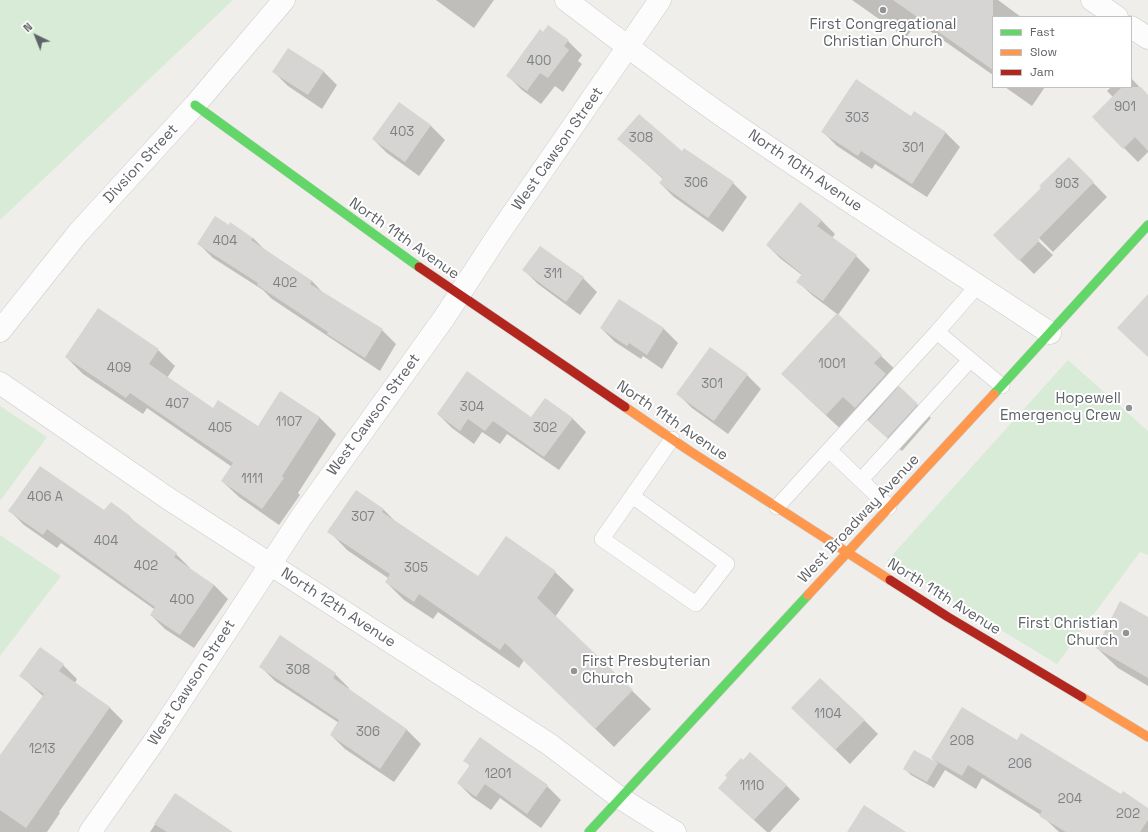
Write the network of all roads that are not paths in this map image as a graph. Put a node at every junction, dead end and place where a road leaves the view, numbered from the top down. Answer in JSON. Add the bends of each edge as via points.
{"nodes":[{"id":1,"x":284,"y":0,"type":"edge"},
{"id":2,"x":566,"y":0,"type":"edge"},
{"id":3,"x":660,"y":0,"type":"edge"},
{"id":4,"x":1092,"y":0,"type":"edge"},
{"id":5,"x":1116,"y":16,"type":"edge"},
{"id":6,"x":1132,"y":28,"type":"edge"},
{"id":7,"x":1148,"y":38,"type":"edge"},
{"id":8,"x":628,"y":46,"type":"junction"},
{"id":9,"x":195,"y":105,"type":"junction"},
{"id":10,"x":1148,"y":224,"type":"edge"},
{"id":11,"x":978,"y":285,"type":"junction"},
{"id":12,"x":459,"y":295,"type":"junction"},
{"id":13,"x":0,"y":331,"type":"edge"},
{"id":14,"x":937,"y":332,"type":"junction"},
{"id":15,"x":1050,"y":333,"type":"junction"},
{"id":16,"x":970,"y":360,"type":"junction"},
{"id":17,"x":0,"y":383,"type":"edge"},
{"id":18,"x":1002,"y":386,"type":"junction"},
{"id":19,"x":672,"y":439,"type":"junction"},
{"id":20,"x":829,"y":450,"type":"junction"},
{"id":21,"x":861,"y":480,"type":"junction"},
{"id":22,"x":632,"y":496,"type":"junction"},
{"id":23,"x":778,"y":507,"type":"junction"},
{"id":24,"x":889,"y":507,"type":"junction"},
{"id":25,"x":847,"y":552,"type":"junction"},
{"id":26,"x":270,"y":564,"type":"junction"},
{"id":27,"x":1148,"y":737,"type":"edge"},
{"id":28,"x":620,"y":798,"type":"junction"},
{"id":29,"x":90,"y":832,"type":"edge"},
{"id":30,"x":589,"y":832,"type":"edge"},
{"id":31,"x":675,"y":832,"type":"edge"}],
"edges":[{"from":1,"to":9,"type":"street","name":"Divsion Street"},
{"from":2,"to":8,"type":"street","name":"North 10th Avenue"},
{"from":3,"to":8,"type":"street","name":"West Cawson Street"},
{"from":4,"to":5,"type":"street"},
{"from":6,"to":7,"type":"street"},
{"from":8,"to":11,"type":"street","name":"North 10th Avenue","via":[[718,113]]},
{"from":8,"to":12,"type":"street","name":"West Cawson Street"},
{"from":9,"to":12,"type":"street","name":"North 11th Avenue"},
{"from":9,"to":13,"type":"street","name":"Divsion Street","via":[[78,233]]},
{"from":10,"to":15,"type":"street","name":"West Broadway Avenue"},
{"from":11,"to":14,"type":"lane"},
{"from":11,"to":15,"type":"street","name":"North 10th Avenue"},
{"from":12,"to":19,"type":"street","name":"North 11th Avenue"},
{"from":12,"to":26,"type":"street","name":"West Cawson Street"},
{"from":14,"to":16,"type":"lane"},
{"from":14,"to":20,"type":"lane"},
{"from":15,"to":18,"type":"street","name":"West Broadway Avenue"},
{"from":16,"to":18,"type":"lane"},
{"from":16,"to":21,"type":"lane"},
{"from":17,"to":26,"type":"street","name":"North 12th Avenue"},
{"from":18,"to":24,"type":"street","name":"West Broadway Avenue"},
{"from":19,"to":22,"type":"lane"},
{"from":19,"to":23,"type":"street","name":"North 11th Avenue"},
{"from":20,"to":21,"type":"lane"},
{"from":20,"to":23,"type":"lane"},
{"from":21,"to":24,"type":"lane"},
{"from":22,"to":22,"type":"lane","via":[[602,539],[696,604],[727,564]]},
{"from":23,"to":25,"type":"street","name":"North 11th Avenue"},
{"from":24,"to":25,"type":"street","name":"West Broadway Avenue"},
{"from":25,"to":27,"type":"street","name":"North 11th Avenue","via":[[948,618]]},
{"from":25,"to":28,"type":"street","name":"West Broadway Avenue"},
{"from":26,"to":28,"type":"street","name":"North 12th Avenue","via":[[549,744]]},
{"from":26,"to":29,"type":"street","name":"West Cawson Street","via":[[153,743]]},
{"from":28,"to":30,"type":"street","name":"West Broadway Avenue"},
{"from":28,"to":31,"type":"street","name":"North 12th Avenue"}]}
